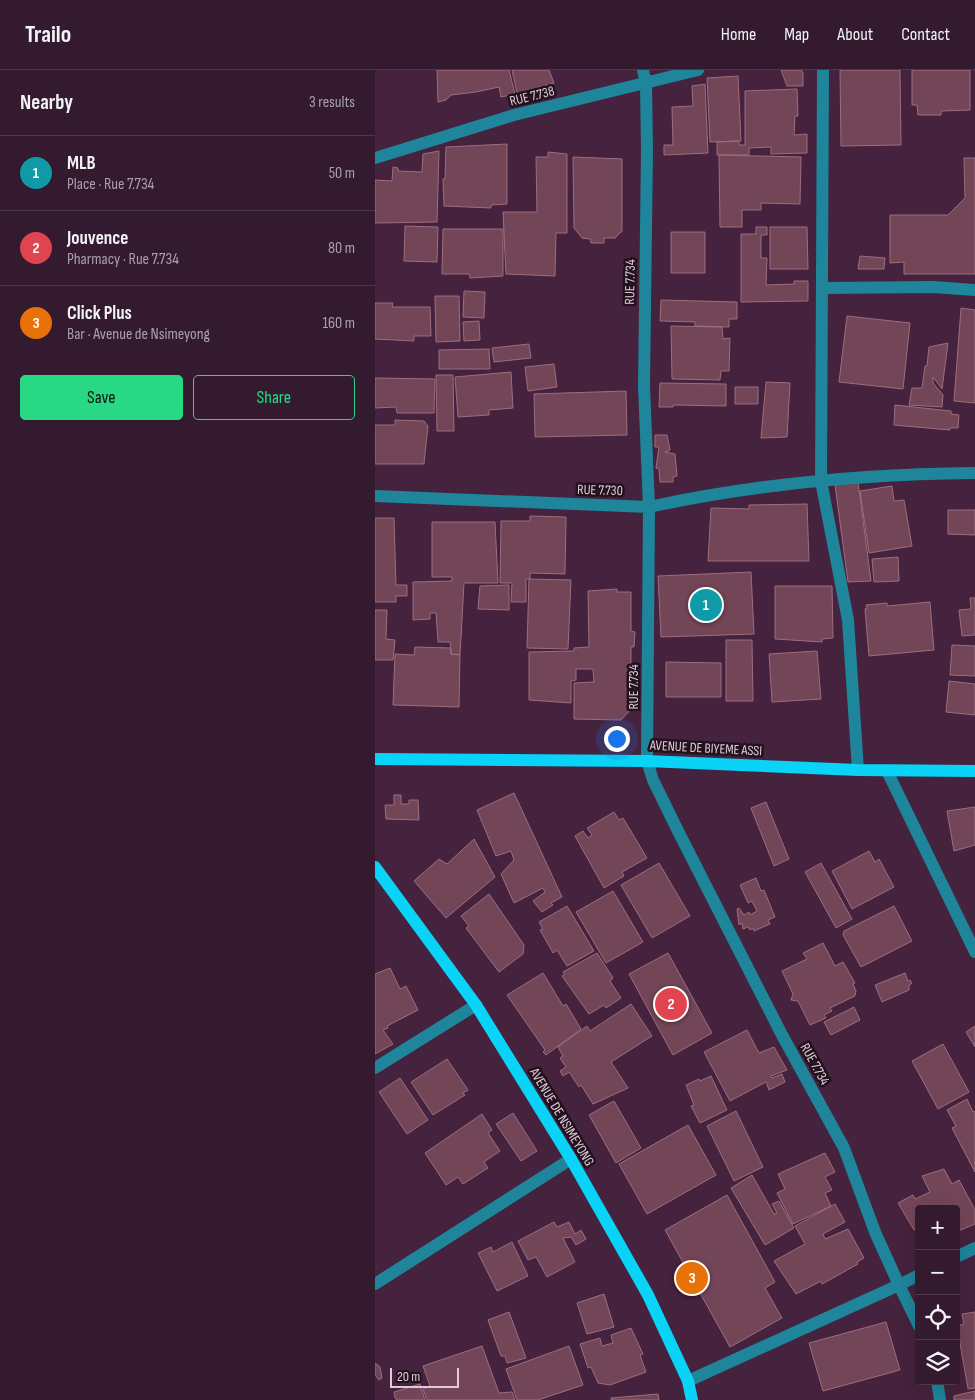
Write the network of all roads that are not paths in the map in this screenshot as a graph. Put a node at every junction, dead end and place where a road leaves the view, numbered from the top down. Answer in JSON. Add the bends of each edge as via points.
{"nodes":[{"id":1,"x":643,"y":70,"type":"edge"},
{"id":2,"x":698,"y":70,"type":"edge"},
{"id":3,"x":823,"y":70,"type":"edge"},
{"id":4,"x":646,"y":84,"type":"junction"},
{"id":5,"x":375,"y":158,"type":"edge"},
{"id":6,"x":822,"y":288,"type":"junction"},
{"id":7,"x":975,"y":290,"type":"edge"},
{"id":8,"x":975,"y":473,"type":"edge"},
{"id":9,"x":821,"y":481,"type":"junction"},
{"id":10,"x":375,"y":496,"type":"edge"},
{"id":11,"x":649,"y":507,"type":"junction"},
{"id":12,"x":375,"y":759,"type":"edge"},
{"id":13,"x":647,"y":760,"type":"junction"},
{"id":14,"x":858,"y":770,"type":"junction"},
{"id":15,"x":887,"y":771,"type":"junction"},
{"id":16,"x":975,"y":771,"type":"edge"},
{"id":17,"x":375,"y":867,"type":"edge"},
{"id":18,"x":975,"y":952,"type":"edge"},
{"id":19,"x":476,"y":1005,"type":"junction"},
{"id":20,"x":375,"y":1068,"type":"edge"},
{"id":21,"x":571,"y":1159,"type":"junction"},
{"id":22,"x":975,"y":1248,"type":"edge"},
{"id":23,"x":960,"y":1255,"type":"edge"},
{"id":24,"x":378,"y":1278,"type":"edge"},
{"id":25,"x":915,"y":1278,"type":"edge"},
{"id":26,"x":899,"y":1285,"type":"junction"},
{"id":27,"x":915,"y":1318,"type":"edge"},
{"id":28,"x":688,"y":1381,"type":"junction"},
{"id":29,"x":938,"y":1385,"type":"edge"},
{"id":30,"x":692,"y":1400,"type":"edge"},
{"id":31,"x":940,"y":1400,"type":"edge"}],
"edges":[{"from":1,"to":4,"type":"street","name":"RUE 7.734"},
{"from":2,"to":4,"type":"street","name":"RUE 7.738"},
{"from":3,"to":6,"type":"street"},
{"from":4,"to":5,"type":"street","name":"RUE 7.738","via":[[514,115]]},
{"from":4,"to":11,"type":"street","name":"RUE 7.734","via":[[644,386]]},
{"from":6,"to":7,"type":"street"},
{"from":6,"to":9,"type":"street"},
{"from":8,"to":9,"type":"street","name":"RUE 7.730","via":[[913,473]]},
{"from":9,"to":11,"type":"street","name":"RUE 7.730"},
{"from":9,"to":14,"type":"street","via":[[848,620]]},
{"from":10,"to":11,"type":"street","name":"RUE 7.730"},
{"from":11,"to":13,"type":"street","name":"RUE 7.734"},
{"from":12,"to":13,"type":"main road","name":"AVENUE DE BIYEME ASSI"},
{"from":13,"to":14,"type":"main road","name":"AVENUE DE BIYEME ASSI"},
{"from":13,"to":26,"type":"street","name":"RUE 7.734","via":[[653,780],[678,831],[782,1035],[844,1148],[875,1232]]},
{"from":14,"to":15,"type":"main road","name":"AVENUE DE BIYEME ASSI"},
{"from":15,"to":16,"type":"main road","name":"AVENUE DE BIYEME ASSI"},
{"from":15,"to":18,"type":"street"},
{"from":17,"to":19,"type":"main road","name":"AVENUE DE NSIMEYONG"},
{"from":19,"to":20,"type":"street"},
{"from":19,"to":21,"type":"main road","name":"AVENUE DE NSIMEYONG"},
{"from":21,"to":24,"type":"street"},
{"from":21,"to":28,"type":"main road","name":"AVENUE DE NSIMEYONG","via":[[648,1295]]},
{"from":22,"to":23,"type":"street"},
{"from":25,"to":26,"type":"street"},
{"from":26,"to":27,"type":"street","name":"RUE 7.734"},
{"from":26,"to":28,"type":"street"},
{"from":28,"to":30,"type":"main road","name":"AVENUE DE NSIMEYONG"},
{"from":29,"to":31,"type":"street"}]}
